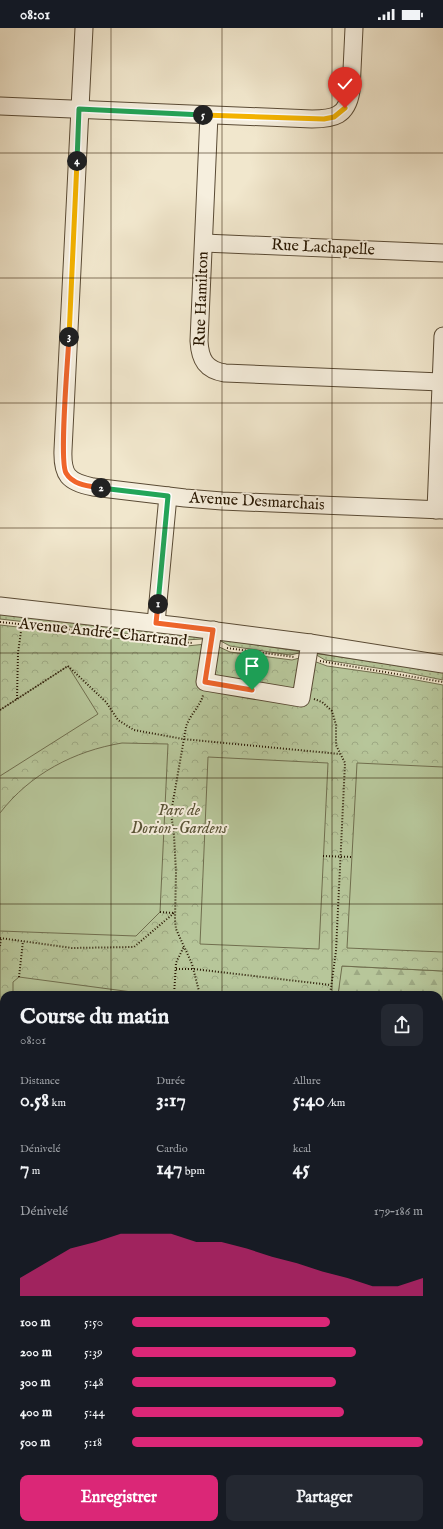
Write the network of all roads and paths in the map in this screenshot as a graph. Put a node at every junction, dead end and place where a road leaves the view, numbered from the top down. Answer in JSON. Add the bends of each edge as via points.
{"nodes":[{"id":1,"x":84,"y":28,"type":"edge"},
{"id":2,"x":354,"y":28,"type":"edge"},
{"id":3,"x":0,"y":106,"type":"edge"},
{"id":4,"x":79,"y":109,"type":"junction"},
{"id":5,"x":209,"y":115,"type":"junction"},
{"id":6,"x":204,"y":243,"type":"junction"},
{"id":7,"x":443,"y":253,"type":"edge"},
{"id":8,"x":443,"y":336,"type":"edge"},
{"id":9,"x":441,"y":382,"type":"junction"},
{"id":10,"x":168,"y":496,"type":"junction"},
{"id":11,"x":439,"y":510,"type":"edge"},
{"id":12,"x":0,"y":606,"type":"edge"},
{"id":13,"x":0,"y":622,"type":"edge"},
{"id":14,"x":156,"y":623,"type":"junction"},
{"id":15,"x":22,"y":624,"type":"junction"},
{"id":16,"x":213,"y":630,"type":"junction"},
{"id":17,"x":82,"y":631,"type":"dead end"},
{"id":18,"x":119,"y":635,"type":"dead end"},
{"id":19,"x":193,"y":643,"type":"dead end"},
{"id":20,"x":310,"y":643,"type":"junction"},
{"id":21,"x":225,"y":647,"type":"dead end"},
{"id":22,"x":295,"y":657,"type":"dead end"},
{"id":23,"x":318,"y":660,"type":"dead end"},
{"id":24,"x":443,"y":664,"type":"edge"},
{"id":25,"x":443,"y":682,"type":"edge"},
{"id":26,"x":17,"y":699,"type":"junction"},
{"id":27,"x":312,"y":699,"type":"dead end"},
{"id":28,"x":202,"y":700,"type":"dead end"},
{"id":29,"x":0,"y":710,"type":"edge"},
{"id":30,"x":183,"y":739,"type":"junction"},
{"id":31,"x":340,"y":754,"type":"junction"},
{"id":32,"x":323,"y":856,"type":"dead end"},
{"id":33,"x":340,"y":857,"type":"junction"},
{"id":34,"x":352,"y":857,"type":"dead end"},
{"id":35,"x":160,"y":912,"type":"dead end"},
{"id":36,"x":174,"y":913,"type":"junction"},
{"id":37,"x":1,"y":938,"type":"edge"},
{"id":38,"x":23,"y":941,"type":"junction"},
{"id":39,"x":0,"y":946,"type":"edge"},
{"id":40,"x":184,"y":946,"type":"junction"},
{"id":41,"x":176,"y":969,"type":"junction"},
{"id":42,"x":194,"y":969,"type":"junction"},
{"id":43,"x":19,"y":977,"type":"dead end"},
{"id":44,"x":331,"y":985,"type":"junction"},
{"id":45,"x":174,"y":991,"type":"edge"},
{"id":46,"x":199,"y":991,"type":"edge"},
{"id":47,"x":330,"y":991,"type":"edge"}],
"edges":[{"from":1,"to":4,"type":"street","name":"Avenue Desmarchais"},
{"from":2,"to":5,"type":"street","via":[[350,96],[339,114],[324,119]]},
{"from":3,"to":4,"type":"street"},
{"from":4,"to":5,"type":"street"},
{"from":4,"to":10,"type":"street","name":"Avenue Desmarchais","via":[[63,442],[64,469],[71,479],[85,485]]},
{"from":5,"to":6,"type":"street","name":"Rue Hamilton"},
{"from":6,"to":7,"type":"street","name":"Rue Lachapelle"},
{"from":6,"to":9,"type":"street","name":"Rue Hamilton","via":[[199,341],[201,358],[211,368],[232,374]]},
{"from":8,"to":9,"type":"street"},
{"from":9,"to":11,"type":"street"},
{"from":10,"to":11,"type":"street","name":"Avenue Desmarchais","via":[[228,502]]},
{"from":10,"to":14,"type":"street"},
{"from":12,"to":14,"type":"street","name":"Avenue André-Chartrand"},
{"from":13,"to":15,"type":"path","name":"Avenue André-Chartrand"},
{"from":14,"to":16,"type":"street","name":"Avenue André-Chartrand"},
{"from":15,"to":17,"type":"path","name":"Avenue André-Chartrand"},
{"from":15,"to":26,"type":"path","via":[[18,653]]},
{"from":16,"to":20,"type":"street","name":"Avenue André-Chartrand"},
{"from":16,"to":20,"type":"street","via":[[205,682],[302,698]]},
{"from":18,"to":19,"type":"path","name":"Avenue André-Chartrand"},
{"from":20,"to":24,"type":"street","name":"Avenue André-Chartrand"},
{"from":21,"to":22,"type":"path"},
{"from":23,"to":25,"type":"path"},
{"from":26,"to":29,"type":"path"},
{"from":26,"to":30,"type":"path","via":[[68,666],[106,702],[118,720],[134,730]]},
{"from":27,"to":31,"type":"path","via":[[322,702],[332,711],[336,725],[336,745]]},
{"from":28,"to":30,"type":"path","via":[[188,719]]},
{"from":30,"to":31,"type":"path"},
{"from":30,"to":36,"type":"path","via":[[171,813],[176,872]]},
{"from":31,"to":33,"type":"path","via":[[345,763]]},
{"from":32,"to":33,"type":"path"},
{"from":33,"to":34,"type":"path"},
{"from":33,"to":44,"type":"path","via":[[336,951]]},
{"from":35,"to":36,"type":"path"},
{"from":36,"to":38,"type":"path","via":[[134,947],[72,948]]},
{"from":36,"to":40,"type":"path","via":[[176,929]]},
{"from":37,"to":38,"type":"path"},
{"from":37,"to":39,"type":"path"},
{"from":38,"to":43,"type":"path"},
{"from":40,"to":41,"type":"path"},
{"from":40,"to":42,"type":"path"},
{"from":41,"to":42,"type":"path"},
{"from":41,"to":45,"type":"path"},
{"from":42,"to":44,"type":"path"},
{"from":42,"to":46,"type":"path"},
{"from":44,"to":47,"type":"path"}]}
